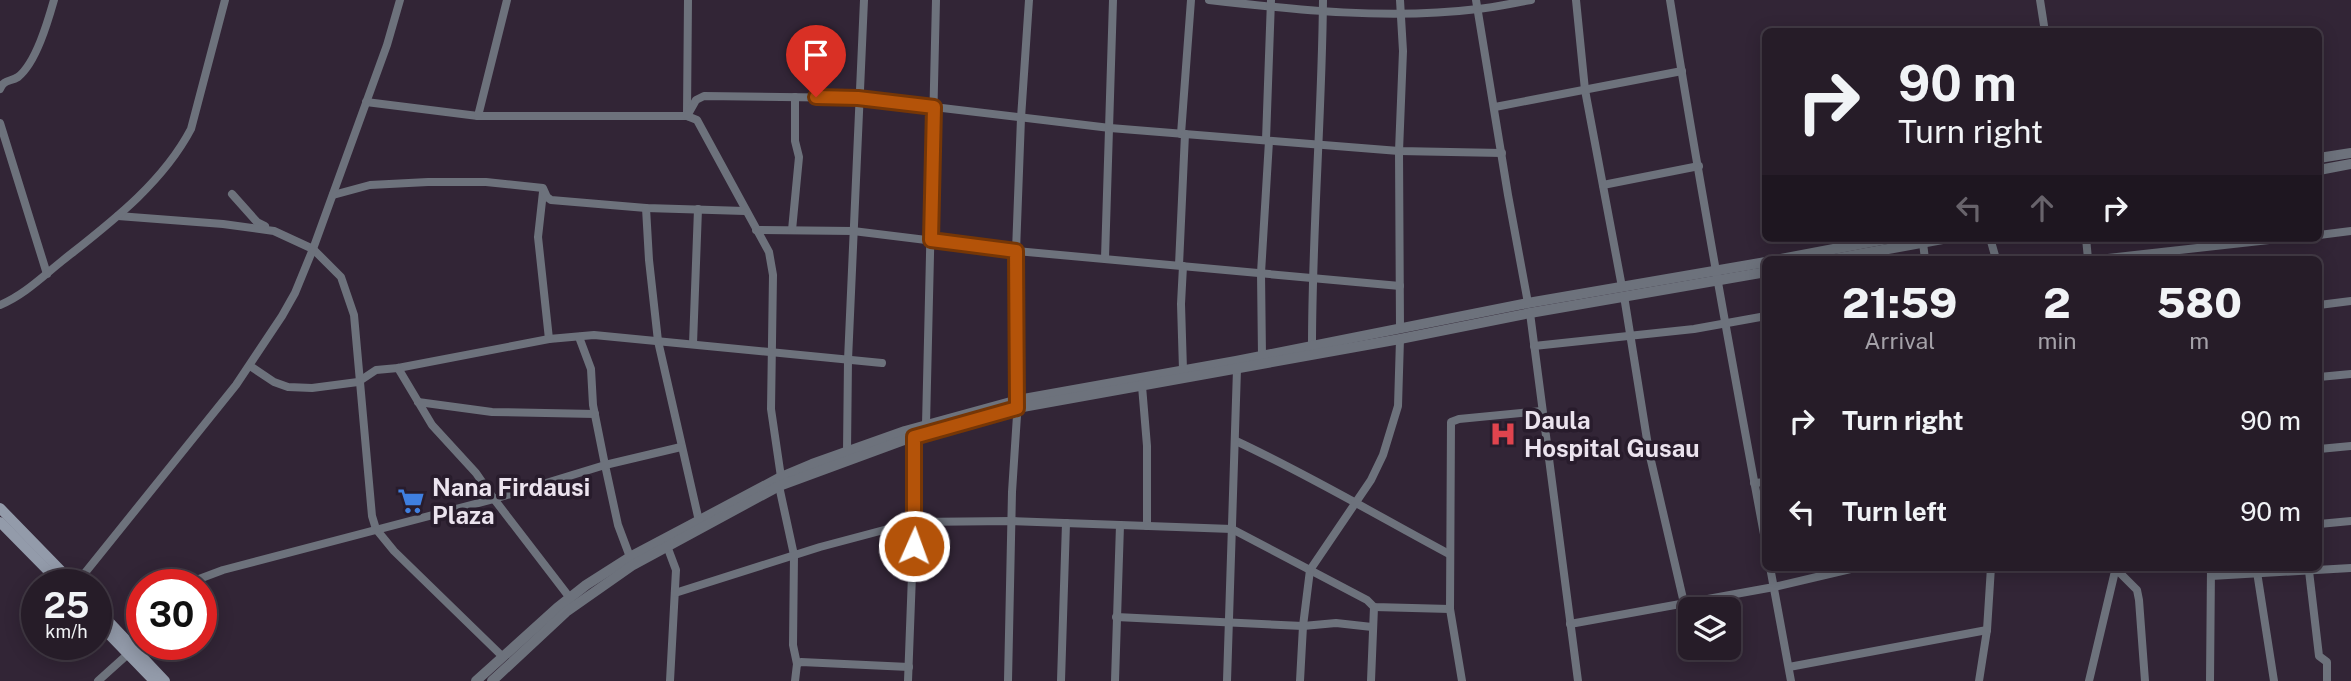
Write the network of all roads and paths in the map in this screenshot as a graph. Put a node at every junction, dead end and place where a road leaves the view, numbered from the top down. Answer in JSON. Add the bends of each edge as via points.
{"nodes":[{"id":1,"x":54,"y":0,"type":"edge"},
{"id":2,"x":225,"y":0,"type":"edge"},
{"id":3,"x":400,"y":0,"type":"edge"},
{"id":4,"x":507,"y":0,"type":"edge"},
{"id":5,"x":688,"y":0,"type":"edge"},
{"id":6,"x":864,"y":0,"type":"edge"},
{"id":7,"x":936,"y":0,"type":"edge"},
{"id":8,"x":1029,"y":0,"type":"edge"},
{"id":9,"x":1114,"y":0,"type":"edge"},
{"id":10,"x":1191,"y":0,"type":"edge"},
{"id":11,"x":1209,"y":0,"type":"edge"},
{"id":12,"x":1323,"y":0,"type":"edge"},
{"id":13,"x":1400,"y":0,"type":"edge"},
{"id":14,"x":1531,"y":0,"type":"edge"},
{"id":15,"x":1576,"y":0,"type":"edge"},
{"id":16,"x":1670,"y":0,"type":"edge"},
{"id":17,"x":2040,"y":0,"type":"edge"},
{"id":18,"x":1271,"y":3,"type":"edge"},
{"id":19,"x":1477,"y":5,"type":"edge"},
{"id":20,"x":1323,"y":12,"type":"junction"},
{"id":21,"x":1401,"y":14,"type":"junction"},
{"id":22,"x":2044,"y":28,"type":"edge"},
{"id":23,"x":1682,"y":71,"type":"junction"},
{"id":24,"x":0,"y":89,"type":"edge"},
{"id":25,"x":1585,"y":90,"type":"junction"},
{"id":26,"x":795,"y":97,"type":"junction"},
{"id":27,"x":858,"y":98,"type":"junction"},
{"id":28,"x":366,"y":102,"type":"junction"},
{"id":29,"x":934,"y":107,"type":"junction"},
{"id":30,"x":1494,"y":107,"type":"junction"},
{"id":31,"x":478,"y":116,"type":"junction"},
{"id":32,"x":687,"y":116,"type":"junction"},
{"id":33,"x":1021,"y":118,"type":"junction"},
{"id":34,"x":0,"y":123,"type":"edge"},
{"id":35,"x":1111,"y":128,"type":"junction"},
{"id":36,"x":1183,"y":134,"type":"junction"},
{"id":37,"x":1267,"y":140,"type":"junction"},
{"id":38,"x":1320,"y":144,"type":"junction"},
{"id":39,"x":1399,"y":151,"type":"junction"},
{"id":40,"x":1502,"y":153,"type":"junction"},
{"id":41,"x":2351,"y":153,"type":"edge"},
{"id":42,"x":2322,"y":158,"type":"edge"},
{"id":43,"x":2351,"y":164,"type":"edge"},
{"id":44,"x":1699,"y":166,"type":"junction"},
{"id":45,"x":2322,"y":169,"type":"edge"},
{"id":46,"x":1603,"y":185,"type":"junction"},
{"id":47,"x":544,"y":188,"type":"junction"},
{"id":48,"x":232,"y":194,"type":"dead end"},
{"id":49,"x":333,"y":195,"type":"junction"},
{"id":50,"x":646,"y":208,"type":"junction"},
{"id":51,"x":698,"y":209,"type":"junction"},
{"id":52,"x":745,"y":211,"type":"junction"},
{"id":53,"x":118,"y":216,"type":"junction"},
{"id":54,"x":756,"y":230,"type":"junction"},
{"id":55,"x":792,"y":230,"type":"junction"},
{"id":56,"x":274,"y":231,"type":"junction"},
{"id":57,"x":853,"y":231,"type":"junction"},
{"id":58,"x":2351,"y":231,"type":"edge"},
{"id":59,"x":2322,"y":234,"type":"edge"},
{"id":60,"x":931,"y":240,"type":"junction"},
{"id":61,"x":1871,"y":242,"type":"edge"},
{"id":62,"x":1928,"y":242,"type":"edge"},
{"id":63,"x":2251,"y":242,"type":"edge"},
{"id":64,"x":1923,"y":243,"type":"junction"},
{"id":65,"x":313,"y":249,"type":"junction"},
{"id":66,"x":1016,"y":251,"type":"junction"},
{"id":67,"x":1798,"y":256,"type":"edge"},
{"id":68,"x":1867,"y":256,"type":"edge"},
{"id":69,"x":1925,"y":256,"type":"edge"},
{"id":70,"x":2126,"y":256,"type":"edge"},
{"id":71,"x":1105,"y":258,"type":"junction"},
{"id":72,"x":1762,"y":263,"type":"edge"},
{"id":73,"x":1181,"y":266,"type":"junction"},
{"id":74,"x":1762,"y":272,"type":"edge"},
{"id":75,"x":1261,"y":273,"type":"junction"},
{"id":76,"x":47,"y":274,"type":"junction"},
{"id":77,"x":1716,"y":276,"type":"junction"},
{"id":78,"x":1312,"y":278,"type":"junction"},
{"id":79,"x":1400,"y":286,"type":"junction"},
{"id":80,"x":1623,"y":291,"type":"junction"},
{"id":81,"x":2351,"y":301,"type":"edge"},
{"id":82,"x":0,"y":305,"type":"edge"},
{"id":83,"x":2322,"y":305,"type":"edge"},
{"id":84,"x":1529,"y":308,"type":"junction"},
{"id":85,"x":1762,"y":317,"type":"edge"},
{"id":86,"x":1725,"y":324,"type":"junction"},
{"id":87,"x":1400,"y":334,"type":"junction"},
{"id":88,"x":1631,"y":334,"type":"junction"},
{"id":89,"x":579,"y":337,"type":"junction"},
{"id":90,"x":549,"y":339,"type":"junction"},
{"id":91,"x":658,"y":341,"type":"junction"},
{"id":92,"x":693,"y":344,"type":"junction"},
{"id":93,"x":1312,"y":346,"type":"junction"},
{"id":94,"x":1534,"y":346,"type":"junction"},
{"id":95,"x":771,"y":351,"type":"junction"},
{"id":96,"x":1262,"y":355,"type":"junction"},
{"id":97,"x":848,"y":360,"type":"junction"},
{"id":98,"x":882,"y":363,"type":"dead end"},
{"id":99,"x":250,"y":366,"type":"junction"},
{"id":100,"x":398,"y":368,"type":"junction"},
{"id":101,"x":1237,"y":369,"type":"junction"},
{"id":102,"x":1182,"y":370,"type":"junction"},
{"id":103,"x":2351,"y":374,"type":"edge"},
{"id":104,"x":2322,"y":377,"type":"edge"},
{"id":105,"x":358,"y":382,"type":"junction"},
{"id":106,"x":1142,"y":386,"type":"junction"},
{"id":107,"x":418,"y":402,"type":"junction"},
{"id":108,"x":1017,"y":404,"type":"junction"},
{"id":109,"x":1542,"y":411,"type":"junction"},
{"id":110,"x":595,"y":414,"type":"junction"},
{"id":111,"x":926,"y":425,"type":"junction"},
{"id":112,"x":914,"y":437,"type":"junction"},
{"id":113,"x":1236,"y":441,"type":"junction"},
{"id":114,"x":2351,"y":446,"type":"edge"},
{"id":115,"x":681,"y":447,"type":"junction"},
{"id":116,"x":2322,"y":449,"type":"edge"},
{"id":117,"x":847,"y":451,"type":"junction"},
{"id":118,"x":605,"y":465,"type":"junction"},
{"id":119,"x":780,"y":481,"type":"junction"},
{"id":120,"x":1762,"y":483,"type":"edge"},
{"id":121,"x":1754,"y":484,"type":"junction"},
{"id":122,"x":494,"y":499,"type":"junction"},
{"id":123,"x":1354,"y":504,"type":"junction"},
{"id":124,"x":0,"y":508,"type":"edge"},
{"id":125,"x":699,"y":521,"type":"junction"},
{"id":126,"x":1012,"y":521,"type":"junction"},
{"id":127,"x":2351,"y":521,"type":"edge"},
{"id":128,"x":0,"y":522,"type":"edge"},
{"id":129,"x":914,"y":522,"type":"junction"},
{"id":130,"x":1066,"y":523,"type":"junction"},
{"id":131,"x":2322,"y":524,"type":"edge"},
{"id":132,"x":1119,"y":525,"type":"junction"},
{"id":133,"x":1762,"y":525,"type":"edge"},
{"id":134,"x":1147,"y":526,"type":"junction"},
{"id":135,"x":376,"y":529,"type":"junction"},
{"id":136,"x":1232,"y":529,"type":"junction"},
{"id":137,"x":667,"y":546,"type":"junction"},
{"id":138,"x":1449,"y":554,"type":"junction"},
{"id":139,"x":794,"y":555,"type":"junction"},
{"id":140,"x":631,"y":557,"type":"junction"},
{"id":141,"x":2351,"y":568,"type":"edge"},
{"id":142,"x":46,"y":569,"type":"edge"},
{"id":143,"x":60,"y":569,"type":"edge"},
{"id":144,"x":88,"y":569,"type":"edge"},
{"id":145,"x":1310,"y":569,"type":"junction"},
{"id":146,"x":2322,"y":569,"type":"edge"},
{"id":147,"x":1771,"y":571,"type":"edge"},
{"id":148,"x":1841,"y":571,"type":"edge"},
{"id":149,"x":1991,"y":571,"type":"edge"},
{"id":150,"x":2115,"y":571,"type":"edge"},
{"id":151,"x":2119,"y":571,"type":"edge"},
{"id":152,"x":2211,"y":571,"type":"edge"},
{"id":153,"x":2283,"y":571,"type":"edge"},
{"id":154,"x":2309,"y":571,"type":"edge"},
{"id":155,"x":217,"y":572,"type":"edge"},
{"id":156,"x":2257,"y":572,"type":"junction"},
{"id":157,"x":1774,"y":587,"type":"junction"},
{"id":158,"x":675,"y":593,"type":"junction"},
{"id":159,"x":1683,"y":597,"type":"edge"},
{"id":160,"x":1718,"y":597,"type":"edge"},
{"id":161,"x":570,"y":598,"type":"junction"},
{"id":162,"x":1678,"y":604,"type":"edge"},
{"id":163,"x":1374,"y":607,"type":"junction"},
{"id":164,"x":1450,"y":609,"type":"junction"},
{"id":165,"x":1116,"y":617,"type":"junction"},
{"id":166,"x":1229,"y":621,"type":"junction"},
{"id":167,"x":1570,"y":624,"type":"junction"},
{"id":168,"x":1303,"y":626,"type":"junction"},
{"id":169,"x":1372,"y":627,"type":"junction"},
{"id":170,"x":112,"y":628,"type":"edge"},
{"id":171,"x":1987,"y":630,"type":"junction"},
{"id":172,"x":112,"y":634,"type":"edge"},
{"id":173,"x":126,"y":646,"type":"edge"},
{"id":174,"x":126,"y":646,"type":"edge"},
{"id":175,"x":126,"y":650,"type":"edge"},
{"id":176,"x":503,"y":656,"type":"junction"},
{"id":177,"x":137,"y":660,"type":"edge"},
{"id":178,"x":141,"y":660,"type":"edge"},
{"id":179,"x":797,"y":664,"type":"junction"},
{"id":180,"x":909,"y":667,"type":"junction"},
{"id":181,"x":1789,"y":667,"type":"junction"},
{"id":182,"x":98,"y":681,"type":"edge"},
{"id":183,"x":154,"y":681,"type":"edge"},
{"id":184,"x":165,"y":681,"type":"edge"},
{"id":185,"x":477,"y":681,"type":"edge"},
{"id":186,"x":492,"y":681,"type":"edge"},
{"id":187,"x":670,"y":681,"type":"edge"},
{"id":188,"x":795,"y":681,"type":"edge"},
{"id":189,"x":908,"y":681,"type":"edge"},
{"id":190,"x":1008,"y":681,"type":"edge"},
{"id":191,"x":1061,"y":681,"type":"edge"},
{"id":192,"x":1115,"y":681,"type":"edge"},
{"id":193,"x":1227,"y":681,"type":"edge"},
{"id":194,"x":1300,"y":681,"type":"edge"},
{"id":195,"x":1371,"y":681,"type":"edge"},
{"id":196,"x":1462,"y":681,"type":"edge"},
{"id":197,"x":1578,"y":681,"type":"edge"},
{"id":198,"x":1791,"y":681,"type":"edge"},
{"id":199,"x":1979,"y":681,"type":"edge"},
{"id":200,"x":2089,"y":681,"type":"edge"},
{"id":201,"x":2145,"y":681,"type":"edge"},
{"id":202,"x":2210,"y":681,"type":"edge"},
{"id":203,"x":2274,"y":681,"type":"edge"},
{"id":204,"x":2327,"y":681,"type":"edge"}],
"edges":[{"from":1,"to":24,"type":"street","via":[[41,42],[17,78],[5,81]]},
{"from":2,"to":53,"type":"street","via":[[191,130],[166,166]]},
{"from":3,"to":28,"type":"street"},
{"from":4,"to":31,"type":"street"},
{"from":5,"to":32,"type":"street"},
{"from":6,"to":27,"type":"street"},
{"from":7,"to":29,"type":"street"},
{"from":8,"to":33,"type":"street"},
{"from":9,"to":35,"type":"street"},
{"from":10,"to":36,"type":"street"},
{"from":11,"to":18,"type":"street"},
{"from":12,"to":20,"type":"street"},
{"from":13,"to":21,"type":"street"},
{"from":14,"to":19,"type":"street"},
{"from":15,"to":25,"type":"street"},
{"from":16,"to":23,"type":"street"},
{"from":17,"to":22,"type":"street"},
{"from":18,"to":20,"type":"street"},
{"from":18,"to":37,"type":"street"},
{"from":19,"to":21,"type":"street"},
{"from":19,"to":30,"type":"street"},
{"from":20,"to":21,"type":"street"},
{"from":20,"to":38,"type":"street"},
{"from":21,"to":39,"type":"street"},
{"from":23,"to":25,"type":"street"},
{"from":23,"to":44,"type":"street"},
{"from":25,"to":30,"type":"street"},
{"from":25,"to":46,"type":"street"},
{"from":26,"to":27,"type":"street"},
{"from":26,"to":32,"type":"street","via":[[704,96],[696,100]]},
{"from":26,"to":55,"type":"street","via":[[799,158]]},
{"from":27,"to":29,"type":"street"},
{"from":27,"to":57,"type":"street"},
{"from":28,"to":31,"type":"street"},
{"from":28,"to":49,"type":"street"},
{"from":29,"to":33,"type":"street"},
{"from":29,"to":60,"type":"street"},
{"from":30,"to":40,"type":"street"},
{"from":31,"to":32,"type":"street"},
{"from":32,"to":52,"type":"street","via":[[697,120]]},
{"from":33,"to":35,"type":"street"},
{"from":33,"to":66,"type":"street"},
{"from":34,"to":76,"type":"street"},
{"from":35,"to":36,"type":"street"},
{"from":35,"to":71,"type":"street"},
{"from":36,"to":37,"type":"street"},
{"from":36,"to":73,"type":"street"},
{"from":37,"to":38,"type":"street"},
{"from":37,"to":75,"type":"street"},
{"from":38,"to":39,"type":"street"},
{"from":38,"to":78,"type":"street"},
{"from":39,"to":40,"type":"street"},
{"from":39,"to":79,"type":"street"},
{"from":40,"to":84,"type":"street"},
{"from":41,"to":42,"type":"street"},
{"from":43,"to":45,"type":"street"},
{"from":44,"to":46,"type":"street"},
{"from":44,"to":77,"type":"street"},
{"from":46,"to":80,"type":"street"},
{"from":47,"to":49,"type":"street","via":[[428,181],[370,185]]},
{"from":47,"to":50,"type":"street","via":[[551,200]]},
{"from":47,"to":90,"type":"street","via":[[538,237]]},
{"from":48,"to":56,"type":"street","via":[[257,222]]},
{"from":49,"to":65,"type":"street"},
{"from":50,"to":51,"type":"street"},
{"from":50,"to":91,"type":"street"},
{"from":51,"to":52,"type":"street"},
{"from":51,"to":92,"type":"street"},
{"from":52,"to":54,"type":"street"},
{"from":53,"to":56,"type":"street"},
{"from":53,"to":76,"type":"street"},
{"from":54,"to":55,"type":"street"},
{"from":54,"to":95,"type":"street","via":[[769,252],[774,275]]},
{"from":55,"to":57,"type":"street"},
{"from":56,"to":65,"type":"street"},
{"from":57,"to":60,"type":"street"},
{"from":57,"to":97,"type":"street"},
{"from":58,"to":59,"type":"street"},
{"from":60,"to":66,"type":"street"},
{"from":60,"to":111,"type":"street"},
{"from":61,"to":67,"type":"street"},
{"from":62,"to":64,"type":"street"},
{"from":63,"to":70,"type":"street"},
{"from":64,"to":68,"type":"street"},
{"from":64,"to":69,"type":"street"},
{"from":65,"to":99,"type":"street","via":[[289,304]]},
{"from":65,"to":105,"type":"street","via":[[341,277],[347,293],[354,315]]},
{"from":66,"to":71,"type":"street"},
{"from":66,"to":108,"type":"street"},
{"from":71,"to":73,"type":"street"},
{"from":72,"to":77,"type":"street"},
{"from":73,"to":75,"type":"street"},
{"from":73,"to":102,"type":"street"},
{"from":74,"to":77,"type":"street"},
{"from":75,"to":78,"type":"street"},
{"from":75,"to":96,"type":"street"},
{"from":76,"to":82,"type":"street"},
{"from":77,"to":80,"type":"street"},
{"from":77,"to":86,"type":"street"},
{"from":78,"to":79,"type":"street"},
{"from":78,"to":93,"type":"street"},
{"from":79,"to":87,"type":"street"},
{"from":80,"to":84,"type":"street"},
{"from":80,"to":88,"type":"street"},
{"from":81,"to":83,"type":"street"},
{"from":84,"to":87,"type":"street"},
{"from":84,"to":94,"type":"street"},
{"from":85,"to":86,"type":"street"},
{"from":86,"to":88,"type":"street"},
{"from":86,"to":121,"type":"street"},
{"from":87,"to":93,"type":"street"},
{"from":87,"to":101,"type":"street"},
{"from":87,"to":123,"type":"street","via":[[1393,428],[1371,480]]},
{"from":88,"to":94,"type":"street"},
{"from":88,"to":159,"type":"street","via":[[1649,452]]},
{"from":89,"to":90,"type":"street"},
{"from":89,"to":91,"type":"street"},
{"from":89,"to":110,"type":"street","via":[[591,369]]},
{"from":90,"to":100,"type":"street"},
{"from":91,"to":92,"type":"street"},
{"from":91,"to":115,"type":"street"},
{"from":92,"to":95,"type":"street"},
{"from":93,"to":96,"type":"street"},
{"from":94,"to":109,"type":"street"},
{"from":95,"to":97,"type":"street"},
{"from":95,"to":119,"type":"street","via":[[771,409]]},
{"from":96,"to":102,"type":"street"},
{"from":97,"to":98,"type":"street"},
{"from":97,"to":117,"type":"street"},
{"from":99,"to":105,"type":"street","via":[[288,387]]},
{"from":99,"to":144,"type":"street"},
{"from":100,"to":105,"type":"street","via":[[376,370]]},
{"from":100,"to":107,"type":"street"},
{"from":101,"to":106,"type":"street"},
{"from":101,"to":113,"type":"street"},
{"from":102,"to":108,"type":"street"},
{"from":103,"to":104,"type":"street"},
{"from":105,"to":135,"type":"street"},
{"from":106,"to":108,"type":"street"},
{"from":106,"to":134,"type":"street"},
{"from":107,"to":110,"type":"street","via":[[492,412]]},
{"from":107,"to":122,"type":"street"},
{"from":108,"to":111,"type":"street"},
{"from":108,"to":112,"type":"street"},
{"from":108,"to":126,"type":"street"},
{"from":109,"to":138,"type":"street","via":[[1451,422]]},
{"from":109,"to":167,"type":"street"},
{"from":110,"to":118,"type":"street"},
{"from":111,"to":117,"type":"street"},
{"from":112,"to":119,"type":"street"},
{"from":112,"to":129,"type":"street"},
{"from":113,"to":123,"type":"street"},
{"from":113,"to":136,"type":"street"},
{"from":114,"to":116,"type":"street"},
{"from":115,"to":118,"type":"street"},
{"from":115,"to":125,"type":"street"},
{"from":117,"to":119,"type":"street"},
{"from":118,"to":122,"type":"street"},
{"from":118,"to":140,"type":"street","via":[[618,525]]},
{"from":119,"to":125,"type":"street"},
{"from":119,"to":137,"type":"street"},
{"from":119,"to":139,"type":"street"},
{"from":120,"to":121,"type":"street"},
{"from":121,"to":133,"type":"street"},
{"from":122,"to":135,"type":"street"},
{"from":122,"to":161,"type":"street"},
{"from":123,"to":138,"type":"street"},
{"from":123,"to":145,"type":"street"},
{"from":124,"to":143,"type":"main road"},
{"from":125,"to":140,"type":"street"},
{"from":126,"to":129,"type":"street"},
{"from":126,"to":130,"type":"street"},
{"from":126,"to":190,"type":"street"},
{"from":127,"to":131,"type":"street"},
{"from":128,"to":142,"type":"main road"},
{"from":129,"to":139,"type":"street"},
{"from":129,"to":180,"type":"street"},
{"from":130,"to":132,"type":"street"},
{"from":130,"to":191,"type":"street"},
{"from":132,"to":134,"type":"street"},
{"from":132,"to":165,"type":"street"},
{"from":134,"to":136,"type":"street"},
{"from":135,"to":155,"type":"street"},
{"from":135,"to":176,"type":"street"},
{"from":136,"to":145,"type":"street"},
{"from":136,"to":166,"type":"street"},
{"from":137,"to":158,"type":"street","via":[[676,570]]},
{"from":137,"to":186,"type":"street","via":[[566,612]]},
{"from":138,"to":164,"type":"street"},
{"from":139,"to":158,"type":"street"},
{"from":139,"to":179,"type":"street","via":[[793,646]]},
{"from":140,"to":161,"type":"street"},
{"from":141,"to":146,"type":"street"},
{"from":145,"to":163,"type":"street"},
{"from":145,"to":168,"type":"street"},
{"from":147,"to":157,"type":"street"},
{"from":148,"to":157,"type":"street"},
{"from":149,"to":171,"type":"street"},
{"from":150,"to":200,"type":"street"},
{"from":151,"to":201,"type":"street","via":[[2137,590]]},
{"from":152,"to":156,"type":"street"},
{"from":152,"to":202,"type":"street"},
{"from":153,"to":156,"type":"street"},
{"from":154,"to":204,"type":"street","via":[[2319,656],[2326,662]]},
{"from":156,"to":203,"type":"street"},
{"from":157,"to":160,"type":"street"},
{"from":157,"to":181,"type":"street"},
{"from":158,"to":187,"type":"street"},
{"from":161,"to":176,"type":"street"},
{"from":162,"to":167,"type":"street"},
{"from":163,"to":164,"type":"street"},
{"from":163,"to":169,"type":"street"},
{"from":164,"to":196,"type":"street"},
{"from":165,"to":166,"type":"street"},
{"from":165,"to":192,"type":"street"},
{"from":166,"to":168,"type":"street"},
{"from":166,"to":193,"type":"street"},
{"from":167,"to":197,"type":"street"},
{"from":168,"to":169,"type":"street"},
{"from":168,"to":194,"type":"street"},
{"from":169,"to":195,"type":"street"},
{"from":170,"to":173,"type":"main road"},
{"from":171,"to":181,"type":"street"},
{"from":171,"to":199,"type":"street"},
{"from":172,"to":174,"type":"main road"},
{"from":175,"to":182,"type":"street"},
{"from":176,"to":185,"type":"street"},
{"from":177,"to":183,"type":"main road"},
{"from":178,"to":184,"type":"main road"},
{"from":179,"to":180,"type":"street"},
{"from":179,"to":188,"type":"street"},
{"from":180,"to":189,"type":"street"},
{"from":181,"to":198,"type":"street"}]}
